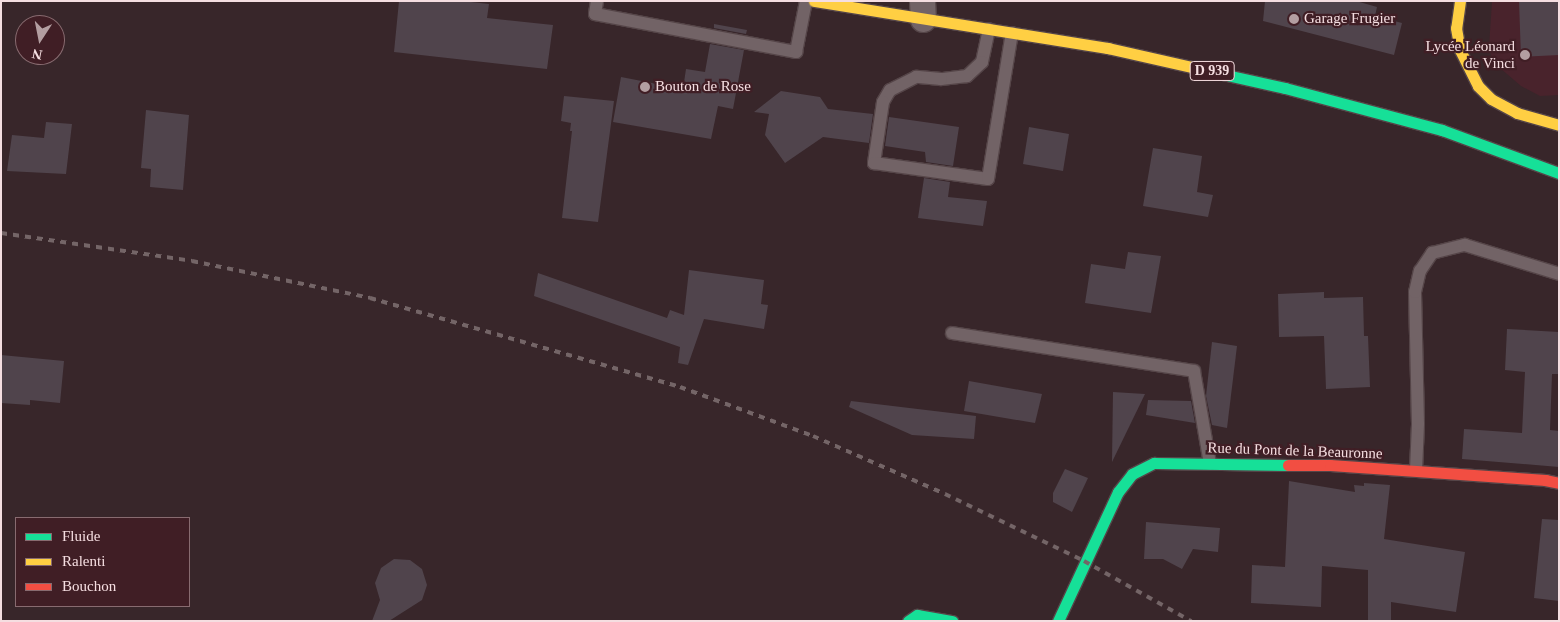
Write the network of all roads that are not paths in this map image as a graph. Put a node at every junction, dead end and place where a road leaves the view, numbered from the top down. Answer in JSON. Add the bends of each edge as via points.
{"nodes":[{"id":1,"x":597,"y":1,"type":"edge"},
{"id":2,"x":806,"y":1,"type":"edge"},
{"id":3,"x":814,"y":1,"type":"edge"},
{"id":4,"x":1460,"y":1,"type":"edge"},
{"id":5,"x":922,"y":10,"type":"edge"},
{"id":6,"x":989,"y":29,"type":"junction"},
{"id":7,"x":1012,"y":33,"type":"junction"},
{"id":8,"x":1559,"y":125,"type":"edge"},
{"id":9,"x":1559,"y":173,"type":"edge"},
{"id":10,"x":1559,"y":274,"type":"edge"},
{"id":11,"x":952,"y":333,"type":"dead end"},
{"id":12,"x":1210,"y":464,"type":"junction"},
{"id":13,"x":1416,"y":470,"type":"junction"},
{"id":14,"x":1559,"y":483,"type":"edge"},
{"id":15,"x":908,"y":621,"type":"edge"},
{"id":16,"x":952,"y":621,"type":"edge"},
{"id":17,"x":1058,"y":621,"type":"edge"}],
"edges":[{"from":1,"to":2,"type":"lane","via":[[595,14],[796,52]]},
{"from":3,"to":5,"type":"street","number":"D 939"},
{"from":4,"to":8,"type":"street","via":[[1456,28],[1460,50],[1478,86],[1491,99],[1517,113]]},
{"from":5,"to":6,"type":"street","number":"D 939"},
{"from":6,"to":7,"type":"street","number":"D 939"},
{"from":6,"to":7,"type":"lane","via":[[982,62],[967,76],[916,77],[890,90],[883,102],[874,163],[988,179]]},
{"from":7,"to":9,"type":"street","number":"D 939","via":[[1108,48],[1285,88],[1442,130]]},
{"from":10,"to":13,"type":"lane","via":[[1465,245],[1432,253],[1420,271],[1415,292]]},
{"from":11,"to":12,"type":"lane","via":[[1194,371]]},
{"from":12,"to":13,"type":"street","name":"Rue du Pont de la Beauronne"},
{"from":12,"to":17,"type":"street","name":"Rue du Pont de la Beauronne","via":[[1154,463],[1132,474],[1118,492]]},
{"from":13,"to":14,"type":"street","name":"Rue du Pont de la Beauronne"},
{"from":15,"to":16,"type":"street","via":[[917,615]]}]}
